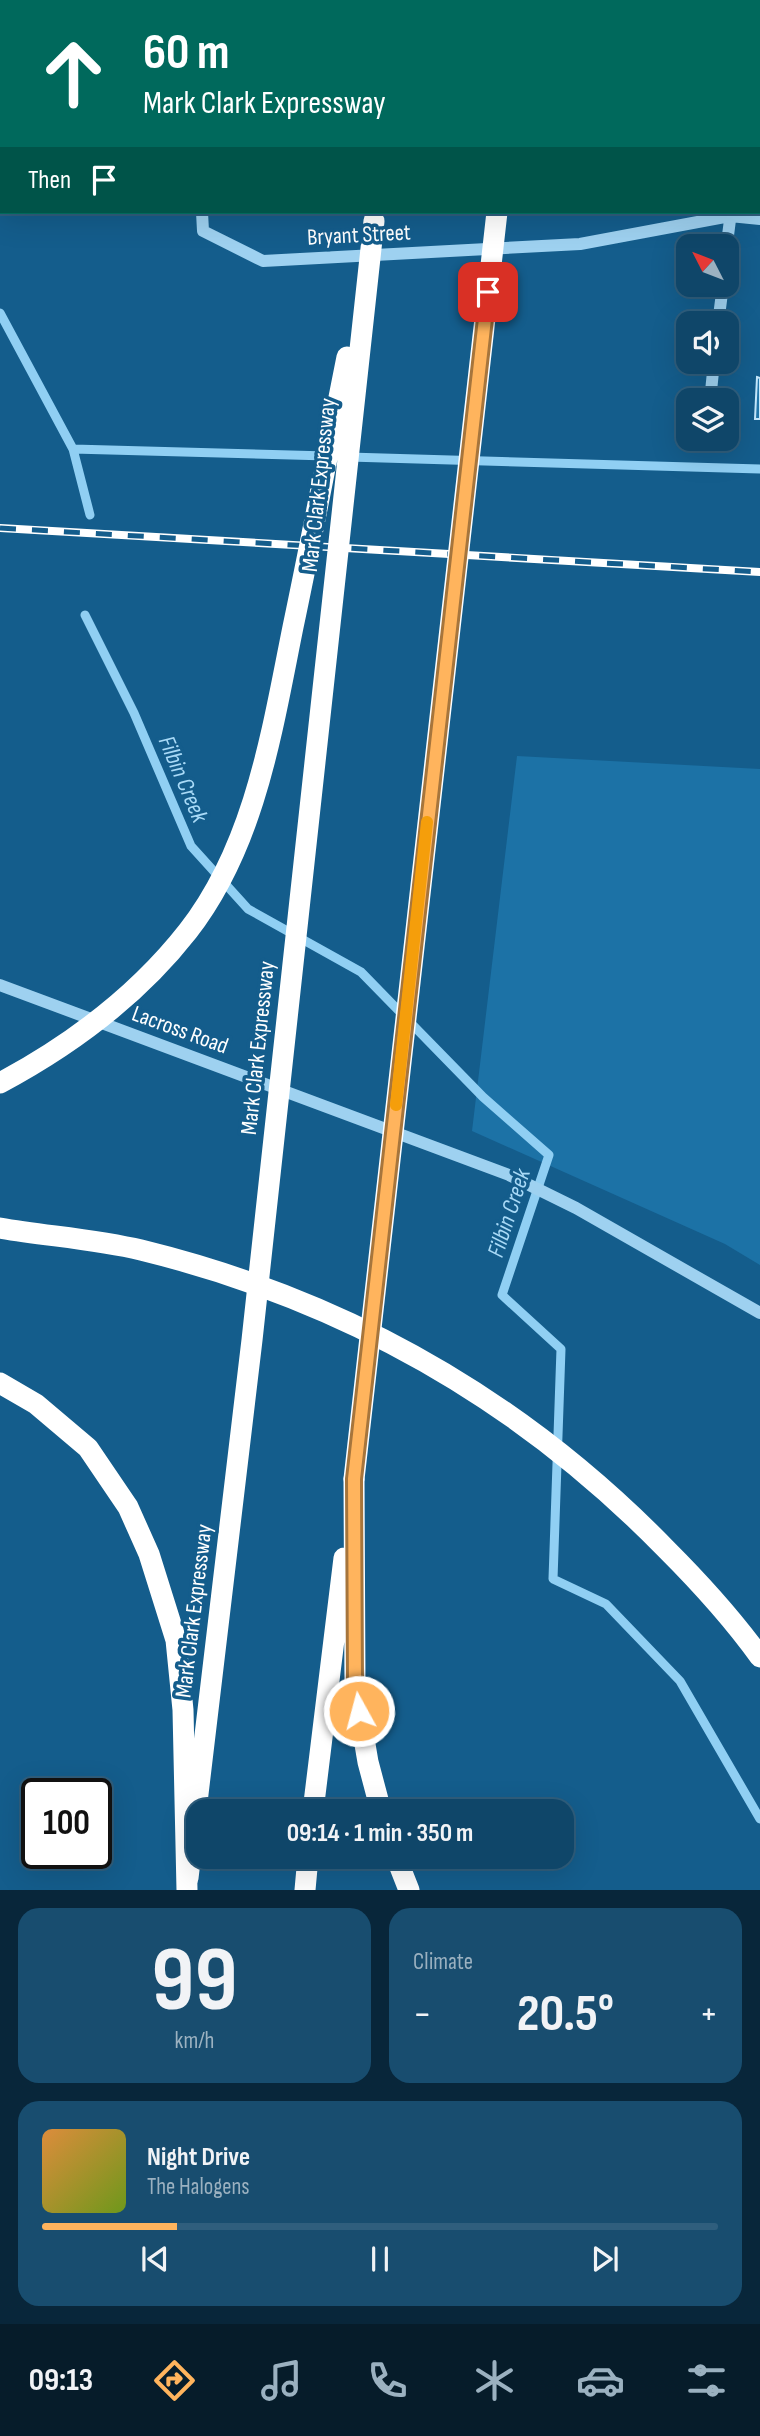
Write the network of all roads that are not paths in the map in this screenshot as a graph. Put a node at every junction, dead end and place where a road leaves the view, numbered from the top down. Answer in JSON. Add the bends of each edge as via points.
{"nodes":[{"id":1,"x":202,"y":214,"type":"edge"},
{"id":2,"x":497,"y":214,"type":"edge"},
{"id":3,"x":730,"y":214,"type":"edge"},
{"id":4,"x":374,"y":216,"type":"edge"},
{"id":5,"x":760,"y":219,"type":"edge"},
{"id":6,"x":728,"y":234,"type":"edge"},
{"id":7,"x":0,"y":985,"type":"edge"},
{"id":8,"x":0,"y":1083,"type":"edge"},
{"id":9,"x":0,"y":1228,"type":"edge"},
{"id":10,"x":760,"y":1313,"type":"edge"},
{"id":11,"x":0,"y":1383,"type":"edge"},
{"id":12,"x":354,"y":1479,"type":"junction"},
{"id":13,"x":760,"y":1657,"type":"edge"},
{"id":14,"x":314,"y":1799,"type":"edge"},
{"id":15,"x":378,"y":1799,"type":"edge"},
{"id":16,"x":307,"y":1869,"type":"edge"},
{"id":17,"x":401,"y":1869,"type":"edge"},
{"id":18,"x":188,"y":1884,"type":"edge"},
{"id":19,"x":305,"y":1890,"type":"edge"},
{"id":20,"x":409,"y":1890,"type":"edge"}],
"edges":[{"from":1,"to":3,"type":"street","name":"Bryant Street","via":[[203,231],[263,261],[580,244]]},
{"from":2,"to":12,"type":"highway","bridge":true},
{"from":3,"to":5,"type":"street","name":"Bryant Street"},
{"from":3,"to":6,"type":"street"},
{"from":4,"to":8,"type":"highway","bridge":true,"via":[[271,737],[251,808],[226,870],[189,930],[116,1004],[81,1034]]},
{"from":4,"to":18,"type":"highway","name":"Mark Clark Expressway","bridge":true,"via":[[256,1313]]},
{"from":7,"to":10,"type":"street","name":"Lacross Road","via":[[509,1175]]},
{"from":9,"to":13,"type":"highway","bridge":true,"via":[[139,1249],[230,1275],[313,1305],[412,1352],[566,1454],[698,1581]]},
{"from":11,"to":18,"type":"highway","bridge":true,"via":[[36,1404],[88,1448],[128,1507],[149,1554],[176,1640],[183,1710]]},
{"from":12,"to":14,"type":"highway"},
{"from":12,"to":15,"type":"highway","via":[[355,1686]]},
{"from":16,"to":19,"type":"highway"},
{"from":17,"to":20,"type":"highway"}]}
